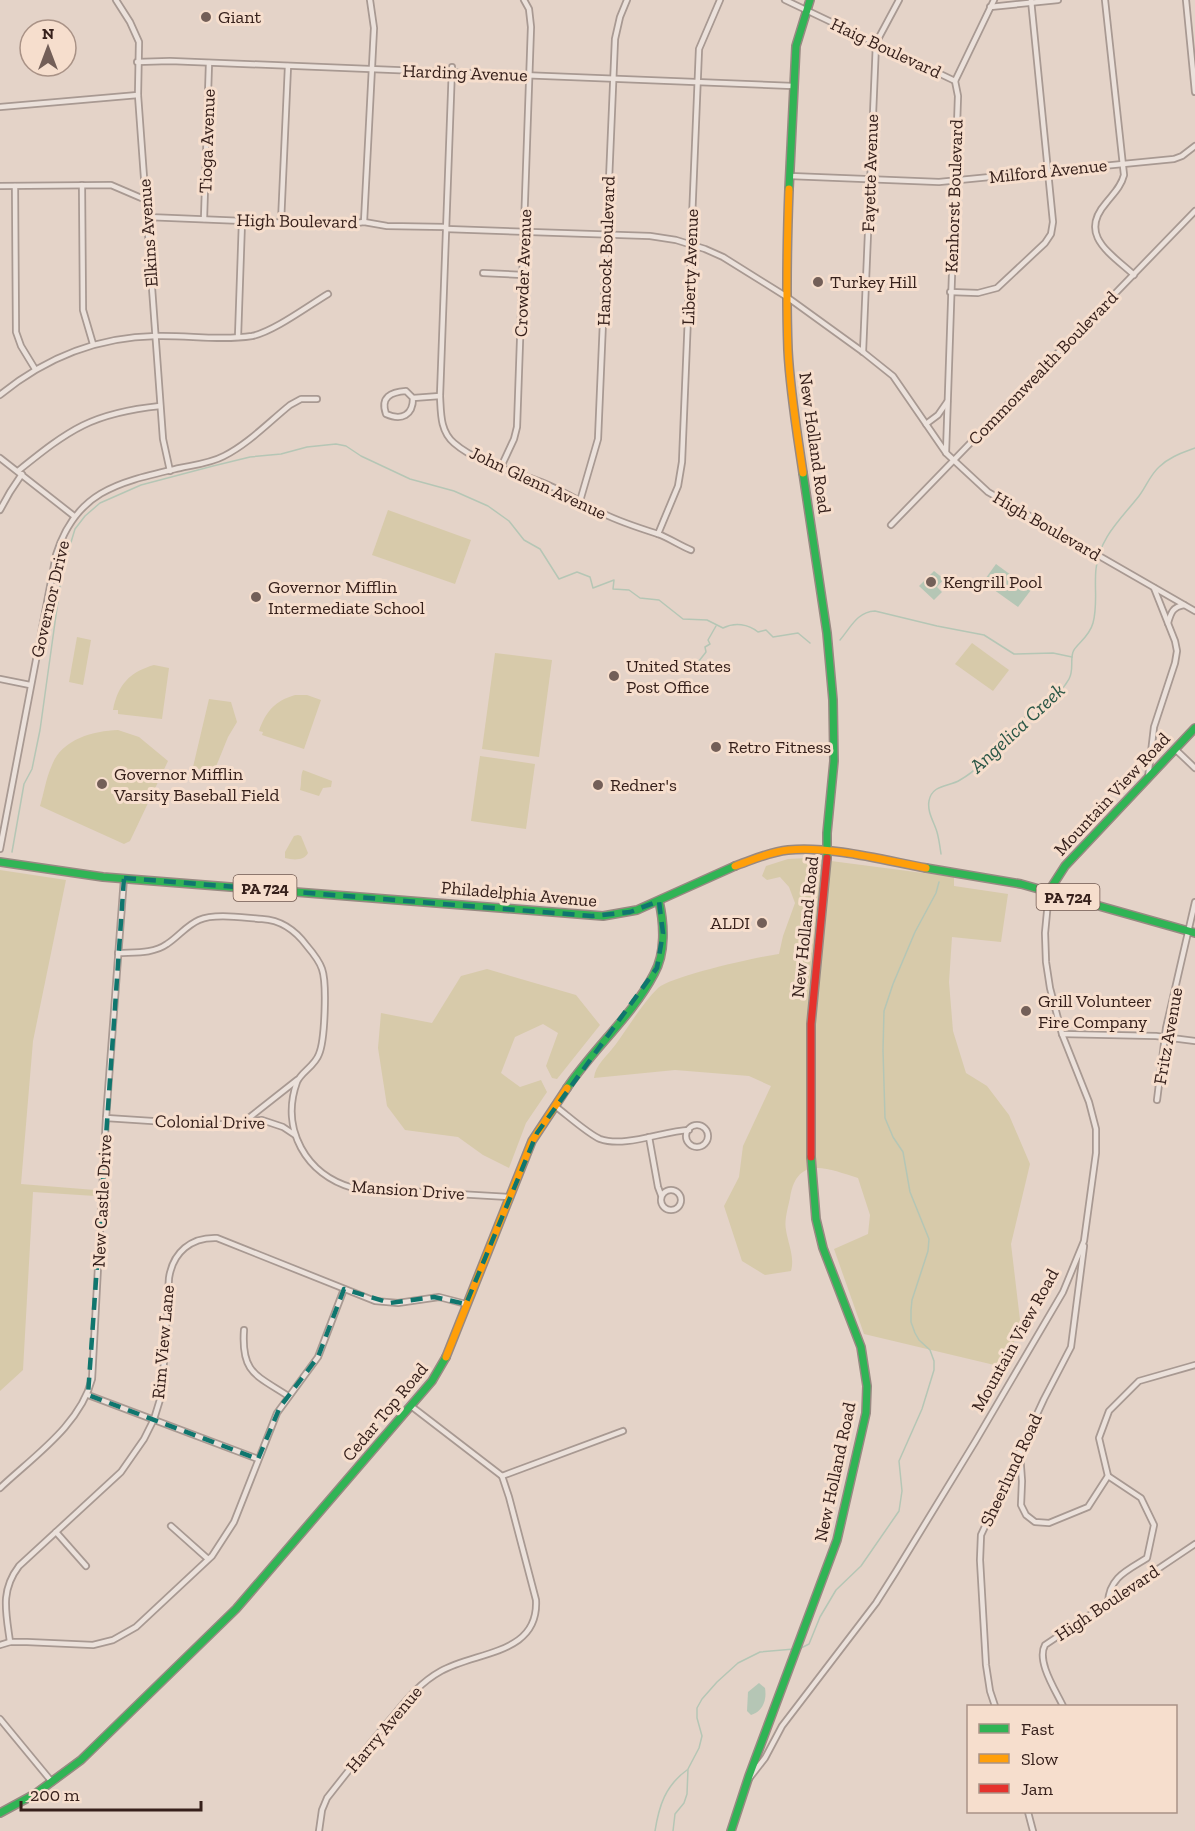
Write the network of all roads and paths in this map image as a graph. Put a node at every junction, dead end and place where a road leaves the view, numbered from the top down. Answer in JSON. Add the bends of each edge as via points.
{"nodes":[{"id":1,"x":116,"y":0,"type":"edge"},
{"id":2,"x":370,"y":0,"type":"edge"},
{"id":3,"x":524,"y":0,"type":"edge"},
{"id":4,"x":627,"y":0,"type":"edge"},
{"id":5,"x":720,"y":0,"type":"edge"},
{"id":6,"x":785,"y":0,"type":"edge"},
{"id":7,"x":810,"y":0,"type":"edge"},
{"id":8,"x":899,"y":0,"type":"edge"},
{"id":9,"x":994,"y":0,"type":"edge"},
{"id":10,"x":1058,"y":0,"type":"edge"},
{"id":11,"x":1106,"y":0,"type":"edge"},
{"id":12,"x":1186,"y":0,"type":"edge"},
{"id":13,"x":1031,"y":1,"type":"edge"},
{"id":14,"x":990,"y":7,"type":"junction"},
{"id":15,"x":806,"y":10,"type":"junction"},
{"id":16,"x":876,"y":44,"type":"junction"},
{"id":17,"x":137,"y":62,"type":"junction"},
{"id":18,"x":209,"y":63,"type":"junction"},
{"id":19,"x":288,"y":66,"type":"junction"},
{"id":20,"x":372,"y":69,"type":"junction"},
{"id":21,"x":452,"y":70,"type":"junction"},
{"id":22,"x":530,"y":75,"type":"junction"},
{"id":23,"x":613,"y":78,"type":"junction"},
{"id":24,"x":955,"y":81,"type":"junction"},
{"id":25,"x":697,"y":82,"type":"junction"},
{"id":26,"x":793,"y":86,"type":"junction"},
{"id":27,"x":1195,"y":93,"type":"edge"},
{"id":28,"x":138,"y":95,"type":"junction"},
{"id":29,"x":0,"y":107,"type":"edge"},
{"id":30,"x":1195,"y":146,"type":"edge"},
{"id":31,"x":1124,"y":163,"type":"junction"},
{"id":32,"x":1048,"y":171,"type":"junction"},
{"id":33,"x":790,"y":176,"type":"junction"},
{"id":34,"x":869,"y":179,"type":"junction"},
{"id":35,"x":954,"y":181,"type":"junction"},
{"id":36,"x":82,"y":185,"type":"junction"},
{"id":37,"x":0,"y":186,"type":"edge"},
{"id":38,"x":15,"y":186,"type":"junction"},
{"id":39,"x":146,"y":200,"type":"junction"},
{"id":40,"x":1195,"y":211,"type":"edge"},
{"id":41,"x":147,"y":217,"type":"junction"},
{"id":42,"x":204,"y":219,"type":"junction"},
{"id":43,"x":242,"y":221,"type":"junction"},
{"id":44,"x":281,"y":222,"type":"junction"},
{"id":45,"x":364,"y":222,"type":"junction"},
{"id":46,"x":446,"y":228,"type":"junction"},
{"id":47,"x":524,"y":232,"type":"junction"},
{"id":48,"x":607,"y":236,"type":"junction"},
{"id":49,"x":691,"y":244,"type":"junction"},
{"id":50,"x":483,"y":273,"type":"dead end"},
{"id":51,"x":523,"y":275,"type":"junction"},
{"id":52,"x":1134,"y":275,"type":"junction"},
{"id":53,"x":950,"y":292,"type":"junction"},
{"id":54,"x":328,"y":294,"type":"dead end"},
{"id":55,"x":787,"y":297,"type":"junction"},
{"id":56,"x":155,"y":336,"type":"junction"},
{"id":57,"x":238,"y":337,"type":"junction"},
{"id":58,"x":93,"y":344,"type":"junction"},
{"id":59,"x":863,"y":352,"type":"junction"},
{"id":60,"x":34,"y":369,"type":"junction"},
{"id":61,"x":0,"y":395,"type":"edge"},
{"id":62,"x":440,"y":396,"type":"junction"},
{"id":63,"x":413,"y":398,"type":"junction"},
{"id":64,"x":317,"y":399,"type":"dead end"},
{"id":65,"x":947,"y":402,"type":"junction"},
{"id":66,"x":160,"y":406,"type":"junction"},
{"id":67,"x":926,"y":424,"type":"junction"},
{"id":68,"x":946,"y":453,"type":"junction"},
{"id":69,"x":0,"y":458,"type":"edge"},
{"id":70,"x":954,"y":461,"type":"junction"},
{"id":71,"x":501,"y":466,"type":"junction"},
{"id":72,"x":170,"y":471,"type":"junction"},
{"id":73,"x":20,"y":473,"type":"junction"},
{"id":74,"x":580,"y":501,"type":"junction"},
{"id":75,"x":0,"y":510,"type":"edge"},
{"id":76,"x":74,"y":516,"type":"junction"},
{"id":77,"x":891,"y":525,"type":"dead end"},
{"id":78,"x":658,"y":534,"type":"junction"},
{"id":79,"x":691,"y":550,"type":"dead end"},
{"id":80,"x":1154,"y":588,"type":"junction"},
{"id":81,"x":1184,"y":605,"type":"junction"},
{"id":82,"x":1195,"y":612,"type":"edge"},
{"id":83,"x":1168,"y":623,"type":"junction"},
{"id":84,"x":0,"y":679,"type":"edge"},
{"id":85,"x":30,"y":685,"type":"junction"},
{"id":86,"x":1195,"y":728,"type":"edge"},
{"id":87,"x":1175,"y":749,"type":"junction"},
{"id":88,"x":1195,"y":768,"type":"edge"},
{"id":89,"x":1148,"y":778,"type":"junction"},
{"id":90,"x":0,"y":849,"type":"edge"},
{"id":91,"x":828,"y":851,"type":"junction"},
{"id":92,"x":0,"y":862,"type":"edge"},
{"id":93,"x":124,"y":878,"type":"junction"},
{"id":94,"x":1049,"y":891,"type":"junction"},
{"id":95,"x":658,"y":902,"type":"junction"},
{"id":96,"x":1195,"y":902,"type":"edge"},
{"id":97,"x":1192,"y":932,"type":"edge"},
{"id":98,"x":118,"y":953,"type":"junction"},
{"id":99,"x":1062,"y":1034,"type":"junction"},
{"id":100,"x":1165,"y":1038,"type":"junction"},
{"id":101,"x":1195,"y":1041,"type":"edge"},
{"id":102,"x":298,"y":1080,"type":"junction"},
{"id":103,"x":1157,"y":1100,"type":"dead end"},
{"id":104,"x":555,"y":1106,"type":"junction"},
{"id":105,"x":106,"y":1118,"type":"junction"},
{"id":106,"x":245,"y":1121,"type":"junction"},
{"id":107,"x":689,"y":1130,"type":"junction"},
{"id":108,"x":295,"y":1135,"type":"junction"},
{"id":109,"x":649,"y":1137,"type":"junction"},
{"id":110,"x":662,"y":1196,"type":"junction"},
{"id":111,"x":510,"y":1197,"type":"junction"},
{"id":112,"x":1084,"y":1240,"type":"junction"},
{"id":113,"x":344,"y":1289,"type":"junction"},
{"id":114,"x":466,"y":1304,"type":"junction"},
{"id":115,"x":244,"y":1330,"type":"dead end"},
{"id":116,"x":1195,"y":1365,"type":"edge"},
{"id":117,"x":88,"y":1395,"type":"junction"},
{"id":118,"x":288,"y":1396,"type":"junction"},
{"id":119,"x":411,"y":1406,"type":"junction"},
{"id":120,"x":154,"y":1419,"type":"junction"},
{"id":121,"x":623,"y":1431,"type":"dead end"},
{"id":122,"x":1020,"y":1453,"type":"junction"},
{"id":123,"x":258,"y":1459,"type":"junction"},
{"id":124,"x":502,"y":1476,"type":"junction"},
{"id":125,"x":1108,"y":1476,"type":"junction"},
{"id":126,"x":0,"y":1488,"type":"edge"},
{"id":127,"x":171,"y":1526,"type":"dead end"},
{"id":128,"x":56,"y":1532,"type":"junction"},
{"id":129,"x":1195,"y":1544,"type":"edge"},
{"id":130,"x":208,"y":1559,"type":"junction"},
{"id":131,"x":86,"y":1566,"type":"dead end"},
{"id":132,"x":1108,"y":1603,"type":"junction"},
{"id":133,"x":10,"y":1642,"type":"junction"},
{"id":134,"x":0,"y":1645,"type":"edge"},
{"id":135,"x":994,"y":1705,"type":"edge"},
{"id":136,"x":1062,"y":1705,"type":"edge"},
{"id":137,"x":0,"y":1719,"type":"edge"},
{"id":138,"x":51,"y":1782,"type":"junction"},
{"id":139,"x":747,"y":1782,"type":"junction"},
{"id":140,"x":0,"y":1813,"type":"edge"},
{"id":141,"x":1028,"y":1813,"type":"edge"},
{"id":142,"x":319,"y":1831,"type":"edge"},
{"id":143,"x":731,"y":1831,"type":"edge"},
{"id":144,"x":1033,"y":1831,"type":"edge"}],
"edges":[{"from":1,"to":17,"type":"street","name":"Elkins Avenue","via":[[139,42]]},
{"from":2,"to":20,"type":"street","via":[[374,22]]},
{"from":3,"to":22,"type":"street","name":"Crowder Avenue","via":[[531,23]]},
{"from":4,"to":23,"type":"street","name":"Hancock Boulevard","via":[[616,33]]},
{"from":5,"to":25,"type":"street","name":"Liberty Avenue","via":[[700,44]]},
{"from":6,"to":15,"type":"street","name":"Haig Boulevard"},
{"from":7,"to":15,"type":"main road","name":"New Holland Road"},
{"from":8,"to":16,"type":"street","name":"Fayette Avenue"},
{"from":9,"to":14,"type":"street","name":"Kenhorst Boulevard"},
{"from":10,"to":13,"type":"street"},
{"from":11,"to":31,"type":"street"},
{"from":12,"to":27,"type":"street"},
{"from":13,"to":14,"type":"street"},
{"from":13,"to":32,"type":"street"},
{"from":14,"to":24,"type":"street","name":"Kenhorst Boulevard"},
{"from":15,"to":16,"type":"street","name":"Haig Boulevard"},
{"from":15,"to":26,"type":"main road","name":"New Holland Road","via":[[796,46]]},
{"from":16,"to":24,"type":"street","name":"Haig Boulevard"},
{"from":16,"to":34,"type":"street","name":"Fayette Avenue"},
{"from":17,"to":18,"type":"street","name":"Harding Avenue"},
{"from":17,"to":28,"type":"street","name":"Elkins Avenue"},
{"from":18,"to":19,"type":"street","name":"Harding Avenue"},
{"from":18,"to":42,"type":"street","name":"Tioga Avenue"},
{"from":19,"to":20,"type":"street","name":"Harding Avenue"},
{"from":19,"to":44,"type":"street"},
{"from":20,"to":21,"type":"street","name":"Harding Avenue"},
{"from":20,"to":45,"type":"street"},
{"from":21,"to":22,"type":"street","name":"Harding Avenue"},
{"from":21,"to":46,"type":"street","name":"John Glenn Avenue"},
{"from":22,"to":23,"type":"street","name":"Harding Avenue"},
{"from":22,"to":47,"type":"street","name":"Crowder Avenue"},
{"from":23,"to":25,"type":"street","name":"Harding Avenue"},
{"from":23,"to":48,"type":"street","name":"Hancock Boulevard"},
{"from":24,"to":35,"type":"street","name":"Kenhorst Boulevard","via":[[958,96]]},
{"from":25,"to":26,"type":"street","name":"Harding Avenue"},
{"from":25,"to":49,"type":"street","name":"Liberty Avenue"},
{"from":26,"to":33,"type":"main road","name":"New Holland Road"},
{"from":28,"to":29,"type":"street"},
{"from":28,"to":39,"type":"street","name":"Elkins Avenue"},
{"from":30,"to":31,"type":"street","name":"Milford Avenue","via":[[1182,156]]},
{"from":31,"to":32,"type":"street","name":"Milford Avenue"},
{"from":31,"to":52,"type":"street","via":[[1122,182],[1097,214],[1094,229],[1102,246]]},
{"from":32,"to":35,"type":"street","name":"Milford Avenue"},
{"from":32,"to":53,"type":"street","via":[[1053,222],[1044,243],[997,288],[978,293]]},
{"from":33,"to":34,"type":"street","name":"Milford Avenue"},
{"from":33,"to":55,"type":"main road","name":"New Holland Road"},
{"from":34,"to":35,"type":"street","name":"Milford Avenue"},
{"from":34,"to":59,"type":"street","name":"Fayette Avenue"},
{"from":35,"to":53,"type":"street","name":"Kenhorst Boulevard"},
{"from":36,"to":38,"type":"street"},
{"from":36,"to":39,"type":"street","via":[[111,185]]},
{"from":36,"to":58,"type":"street","via":[[83,310]]},
{"from":37,"to":38,"type":"street"},
{"from":38,"to":60,"type":"street","via":[[16,332]]},
{"from":39,"to":41,"type":"street","name":"Elkins Avenue"},
{"from":40,"to":52,"type":"street","name":"Commonwealth Boulevard"},
{"from":41,"to":42,"type":"street","name":"High Boulevard"},
{"from":41,"to":56,"type":"street","name":"Elkins Avenue"},
{"from":42,"to":43,"type":"street","name":"High Boulevard"},
{"from":43,"to":44,"type":"street","name":"High Boulevard"},
{"from":43,"to":57,"type":"street"},
{"from":44,"to":45,"type":"street","name":"High Boulevard"},
{"from":45,"to":46,"type":"street","name":"High Boulevard"},
{"from":46,"to":47,"type":"street","name":"High Boulevard"},
{"from":46,"to":62,"type":"street","name":"John Glenn Avenue"},
{"from":47,"to":48,"type":"street","name":"High Boulevard"},
{"from":47,"to":51,"type":"street","name":"Crowder Avenue"},
{"from":48,"to":49,"type":"street","name":"High Boulevard","via":[[650,236]]},
{"from":48,"to":74,"type":"street","name":"Hancock Boulevard","via":[[598,439]]},
{"from":49,"to":55,"type":"street","name":"High Boulevard","via":[[723,257]]},
{"from":49,"to":78,"type":"street","name":"Liberty Avenue","via":[[682,462],[678,486]]},
{"from":50,"to":51,"type":"street"},
{"from":51,"to":71,"type":"street","name":"Crowder Avenue","via":[[517,427]]},
{"from":52,"to":70,"type":"street","name":"Commonwealth Boulevard"},
{"from":53,"to":65,"type":"street","name":"Kenhorst Boulevard"},
{"from":54,"to":57,"type":"street","via":[[262,333]]},
{"from":55,"to":59,"type":"street","name":"High Boulevard"},
{"from":55,"to":91,"type":"main road","name":"New Holland Road","via":[[791,393],[827,633],[833,700],[834,761]]},
{"from":56,"to":57,"type":"street"},
{"from":56,"to":58,"type":"street"},
{"from":56,"to":66,"type":"street","name":"Elkins Avenue"},
{"from":58,"to":60,"type":"street"},
{"from":59,"to":67,"type":"street","name":"High Boulevard","via":[[893,376]]},
{"from":60,"to":61,"type":"street"},
{"from":62,"to":63,"type":"street"},
{"from":62,"to":71,"type":"street","name":"John Glenn Avenue","via":[[442,422],[453,442]]},
{"from":63,"to":63,"type":"street","via":[[406,391],[393,392],[383,406],[386,414],[402,417],[413,407]]},
{"from":64,"to":72,"type":"street","name":"Governor Drive","via":[[301,399],[290,405],[225,456]]},
{"from":65,"to":67,"type":"street","via":[[939,415]]},
{"from":65,"to":68,"type":"street","name":"Kenhorst Boulevard"},
{"from":66,"to":72,"type":"street","name":"Elkins Avenue"},
{"from":66,"to":73,"type":"street","via":[[119,412],[83,424],[53,443]]},
{"from":67,"to":68,"type":"street","name":"High Boulevard"},
{"from":68,"to":70,"type":"street","name":"High Boulevard"},
{"from":69,"to":73,"type":"street"},
{"from":70,"to":77,"type":"street","name":"Commonwealth Boulevard"},
{"from":70,"to":80,"type":"street","name":"High Boulevard","via":[[1003,502]]},
{"from":71,"to":74,"type":"street","name":"John Glenn Avenue"},
{"from":72,"to":76,"type":"street","name":"Governor Drive","via":[[112,487]]},
{"from":73,"to":75,"type":"street"},
{"from":73,"to":76,"type":"street"},
{"from":74,"to":78,"type":"street","name":"John Glenn Avenue","via":[[603,514]]},
{"from":76,"to":85,"type":"street","name":"Governor Drive","via":[[56,555]]},
{"from":78,"to":79,"type":"street","name":"John Glenn Avenue"},
{"from":80,"to":81,"type":"street","name":"High Boulevard"},
{"from":80,"to":83,"type":"street"},
{"from":81,"to":82,"type":"street","name":"High Boulevard"},
{"from":81,"to":83,"type":"street","via":[[1172,610]]},
{"from":83,"to":89,"type":"street","via":[[1177,657],[1154,727]]},
{"from":84,"to":85,"type":"street"},
{"from":85,"to":90,"type":"street","name":"Governor Drive"},
{"from":86,"to":87,"type":"main road","name":"Mountain View Road"},
{"from":87,"to":88,"type":"street"},
{"from":87,"to":89,"type":"main road","name":"Mountain View Road"},
{"from":89,"to":94,"type":"main road","name":"Mountain View Road","via":[[1065,866]]},
{"from":91,"to":94,"type":"main road","name":"Philadelphia Avenue","number":"PA 724"},
{"from":91,"to":95,"type":"main road","name":"Philadelphia Avenue","number":"PA 724","via":[[789,850],[764,855]]},
{"from":91,"to":139,"type":"main road","name":"New Holland Road","via":[[811,1024],[812,1179],[823,1248],[863,1353],[867,1402],[842,1524]]},
{"from":92,"to":93,"type":"main road","name":"Philadelphia Avenue","number":"PA 724"},
{"from":93,"to":95,"type":"main road","name":"Philadelphia Avenue","number":"PA 724","via":[[592,916],[630,912]]},
{"from":93,"to":98,"type":"street","name":"New Castle Drive"},
{"from":94,"to":97,"type":"main road","name":"Philadelphia Avenue","number":"PA 724"},
{"from":94,"to":99,"type":"street","name":"Mountain View Road","via":[[1046,962]]},
{"from":95,"to":104,"type":"main road","name":"Cedar Top Road","via":[[663,933],[655,973]]},
{"from":96,"to":97,"type":"street","name":"Fritz Avenue"},
{"from":97,"to":100,"type":"street","name":"Fritz Avenue"},
{"from":98,"to":102,"type":"street","name":"Colonial Drive","via":[[159,949],[205,918],[265,919],[289,927],[319,962],[325,983],[322,1046],[316,1060]]},
{"from":98,"to":105,"type":"street","name":"New Castle Drive"},
{"from":99,"to":100,"type":"street"},
{"from":99,"to":112,"type":"street","name":"Mountain View Road","via":[[1096,1129]]},
{"from":100,"to":101,"type":"street"},
{"from":100,"to":103,"type":"street","name":"Fritz Avenue"},
{"from":102,"to":106,"type":"street"},
{"from":102,"to":108,"type":"street","name":"Colonial Drive","via":[[291,1113]]},
{"from":104,"to":109,"type":"street","via":[[599,1138],[615,1141]]},
{"from":104,"to":111,"type":"main road","name":"Cedar Top Road","via":[[532,1141]]},
{"from":105,"to":106,"type":"street","name":"Colonial Drive","via":[[198,1124]]},
{"from":105,"to":117,"type":"street","name":"New Castle Drive","via":[[93,1373]]},
{"from":106,"to":108,"type":"street","name":"Colonial Drive","via":[[273,1122]]},
{"from":107,"to":107,"type":"street","via":[[687,1139],[691,1145],[705,1144],[705,1130],[699,1126]]},
{"from":107,"to":109,"type":"street"},
{"from":108,"to":111,"type":"street","name":"Mansion Drive","via":[[317,1170],[340,1185]]},
{"from":109,"to":110,"type":"street"},
{"from":110,"to":110,"type":"street","via":[[660,1203],[664,1209],[675,1210],[680,1205],[680,1195],[674,1191]]},
{"from":111,"to":114,"type":"main road","name":"Cedar Top Road"},
{"from":112,"to":122,"type":"street","name":"Sheerlund Road","via":[[1071,1347]]},
{"from":112,"to":139,"type":"street","name":"Mountain View Road","via":[[1063,1292],[895,1574],[782,1726]]},
{"from":113,"to":114,"type":"street","name":"Rim View Lane","via":[[390,1303],[439,1297]]},
{"from":113,"to":118,"type":"street","via":[[318,1357]]},
{"from":113,"to":120,"type":"street","name":"Rim View Lane","via":[[222,1239],[200,1239],[181,1250],[169,1278],[164,1380]]},
{"from":114,"to":119,"type":"main road","name":"Cedar Top Road","via":[[442,1365]]},
{"from":115,"to":118,"type":"street","via":[[244,1353],[251,1372]]},
{"from":116,"to":125,"type":"street","via":[[1139,1380],[1109,1411],[1099,1438]]},
{"from":117,"to":120,"type":"street"},
{"from":117,"to":126,"type":"street","name":"New Castle Drive","via":[[68,1424]]},
{"from":118,"to":123,"type":"street","via":[[270,1424]]},
{"from":119,"to":124,"type":"street"},
{"from":119,"to":138,"type":"main road","name":"Cedar Top Road","via":[[236,1609],[81,1760]]},
{"from":120,"to":123,"type":"street"},
{"from":120,"to":128,"type":"street","name":"Rim View Lane","via":[[121,1472]]},
{"from":121,"to":124,"type":"street"},
{"from":122,"to":125,"type":"street","via":[[1021,1505],[1035,1522],[1049,1523],[1088,1507]]},
{"from":122,"to":135,"type":"street","name":"Sheerlund Road","via":[[980,1543],[986,1665]]},
{"from":123,"to":130,"type":"street","via":[[230,1529]]},
{"from":124,"to":142,"type":"street","name":"Harry Avenue","via":[[536,1600],[531,1626],[513,1644],[449,1667],[419,1685],[327,1798]]},
{"from":125,"to":132,"type":"street","via":[[1141,1498],[1154,1525],[1147,1558],[1115,1578]]},
{"from":127,"to":130,"type":"street"},
{"from":128,"to":131,"type":"street"},
{"from":128,"to":133,"type":"street","name":"Rim View Lane","via":[[7,1581],[4,1597]]},
{"from":129,"to":132,"type":"street","name":"High Boulevard"},
{"from":130,"to":133,"type":"street","via":[[136,1627],[113,1641],[81,1646]]},
{"from":132,"to":136,"type":"street","name":"High Boulevard","via":[[1042,1650],[1042,1662]]},
{"from":133,"to":134,"type":"street"},
{"from":137,"to":138,"type":"street"},
{"from":138,"to":140,"type":"main road","name":"Cedar Top Road"},
{"from":139,"to":143,"type":"main road","name":"New Holland Road"},
{"from":141,"to":144,"type":"street"}]}
